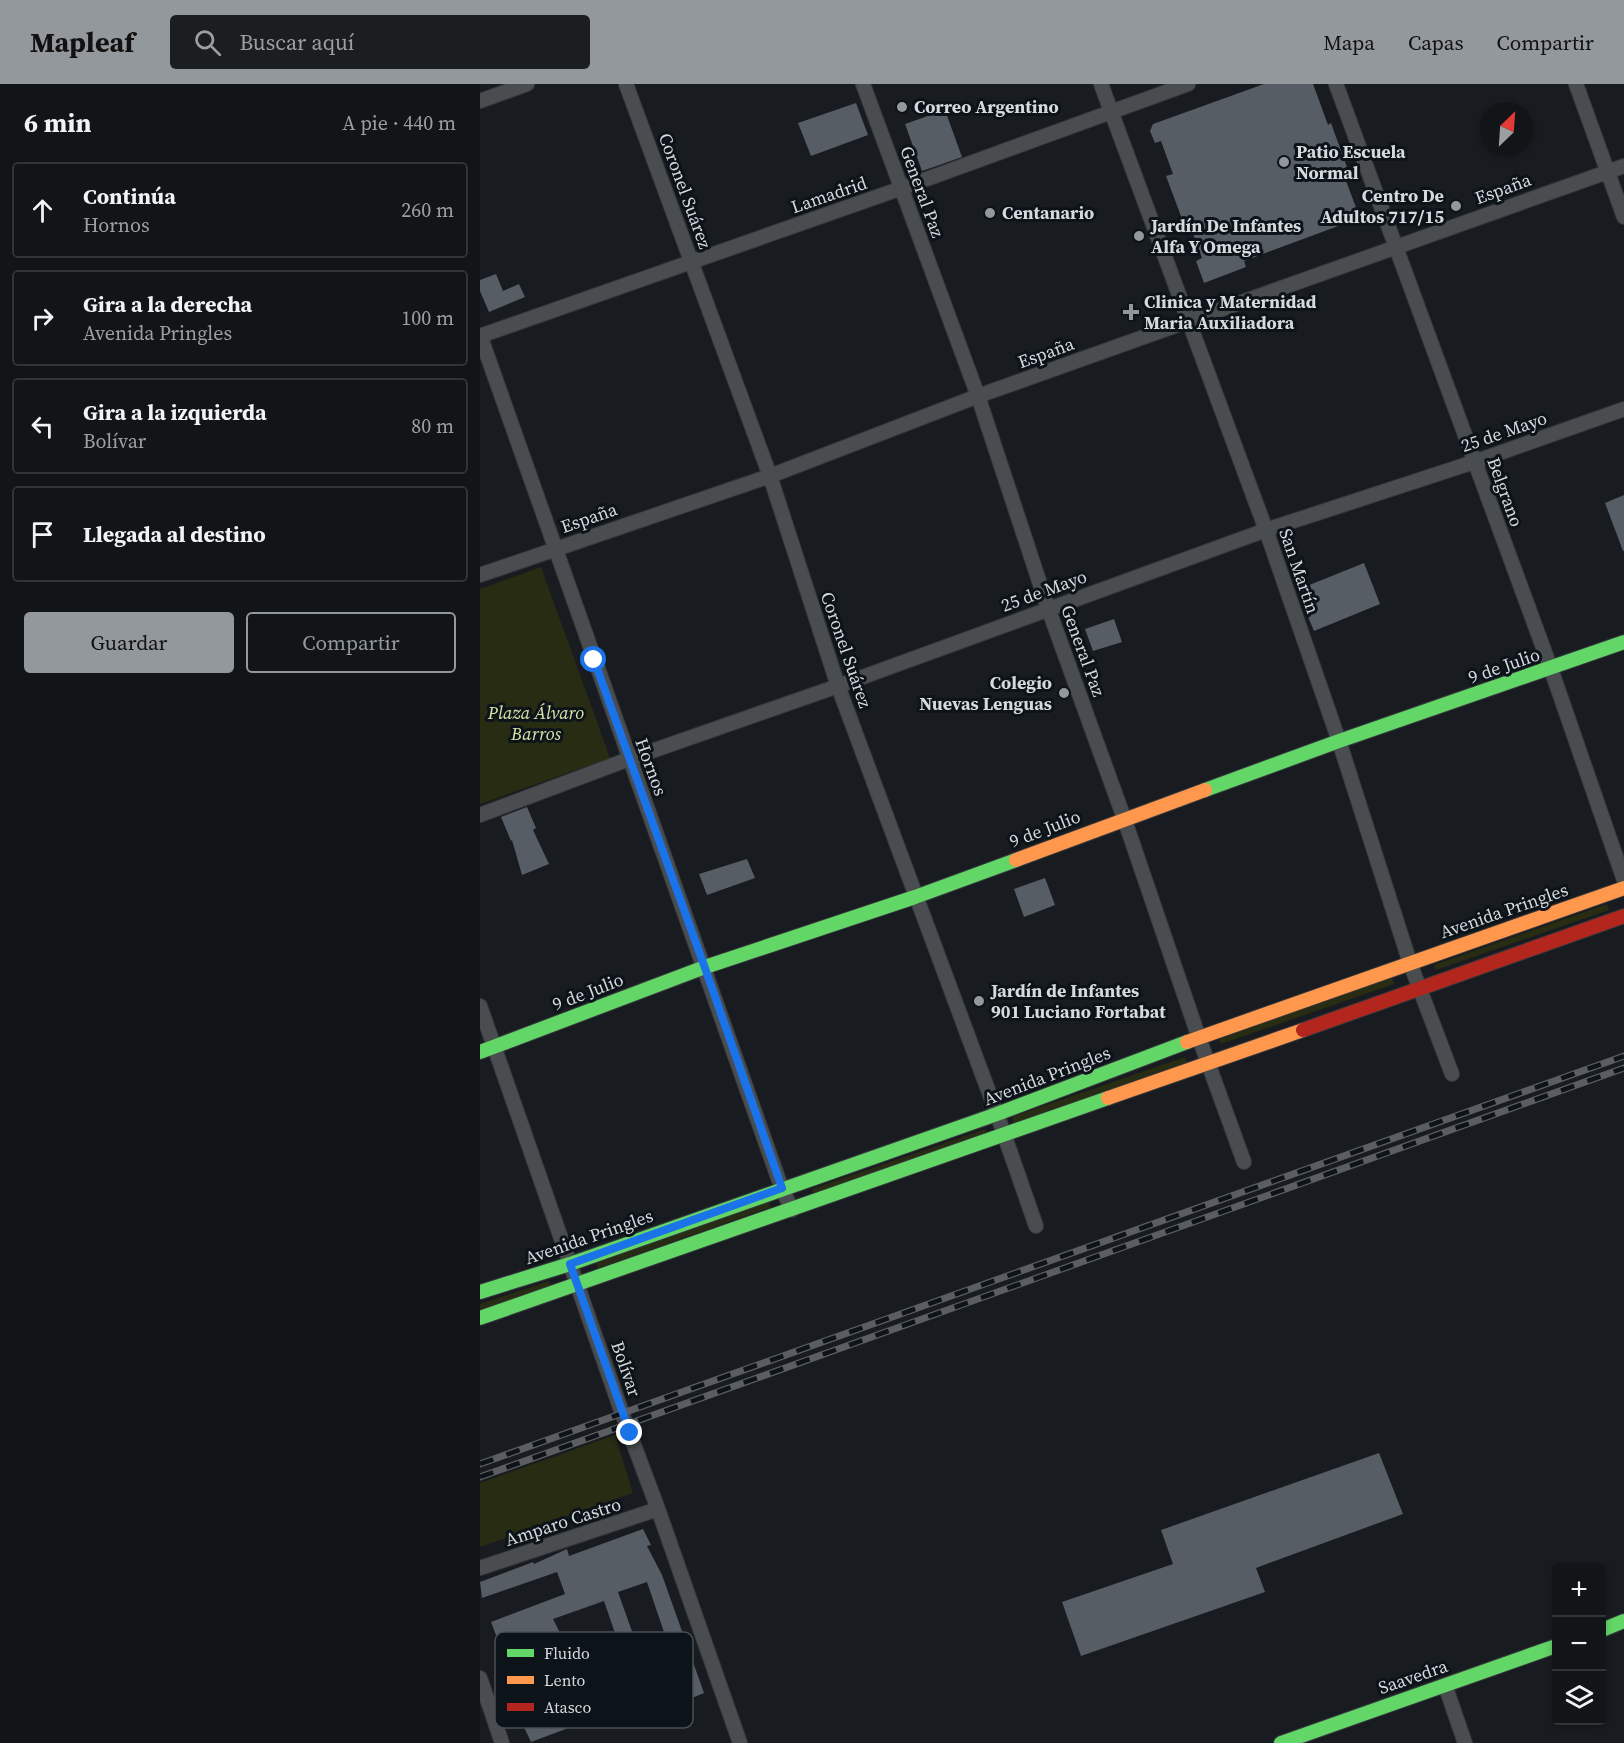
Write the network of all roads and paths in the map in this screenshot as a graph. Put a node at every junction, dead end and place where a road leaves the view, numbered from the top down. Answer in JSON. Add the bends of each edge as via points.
{"nodes":[{"id":1,"x":527,"y":84,"type":"edge"},
{"id":2,"x":626,"y":84,"type":"edge"},
{"id":3,"x":863,"y":84,"type":"edge"},
{"id":4,"x":1101,"y":84,"type":"edge"},
{"id":5,"x":1188,"y":84,"type":"edge"},
{"id":6,"x":1336,"y":84,"type":"edge"},
{"id":7,"x":1576,"y":84,"type":"edge"},
{"id":8,"x":480,"y":101,"type":"edge"},
{"id":9,"x":1111,"y":111,"type":"junction"},
{"id":10,"x":1624,"y":166,"type":"edge"},
{"id":11,"x":1608,"y":172,"type":"junction"},
{"id":12,"x":902,"y":188,"type":"junction"},
{"id":13,"x":1624,"y":217,"type":"edge"},
{"id":14,"x":1395,"y":247,"type":"junction"},
{"id":15,"x":692,"y":262,"type":"junction"},
{"id":16,"x":1189,"y":322,"type":"junction"},
{"id":17,"x":480,"y":336,"type":"edge"},
{"id":18,"x":978,"y":396,"type":"junction"},
{"id":19,"x":1624,"y":409,"type":"edge"},
{"id":20,"x":1474,"y":462,"type":"junction"},
{"id":21,"x":770,"y":476,"type":"junction"},
{"id":22,"x":1266,"y":531,"type":"junction"},
{"id":23,"x":556,"y":548,"type":"junction"},
{"id":24,"x":480,"y":575,"type":"edge"},
{"id":25,"x":1048,"y":608,"type":"junction"},
{"id":26,"x":1624,"y":642,"type":"edge"},
{"id":27,"x":1551,"y":669,"type":"junction"},
{"id":28,"x":838,"y":686,"type":"junction"},
{"id":29,"x":1339,"y":741,"type":"junction"},
{"id":30,"x":629,"y":759,"type":"junction"},
{"id":31,"x":480,"y":815,"type":"edge"},
{"id":32,"x":1124,"y":818,"type":"junction"},
{"id":33,"x":1624,"y":880,"type":"edge"},
{"id":34,"x":1624,"y":888,"type":"edge"},
{"id":35,"x":915,"y":897,"type":"junction"},
{"id":36,"x":1624,"y":916,"type":"edge"},
{"id":37,"x":1410,"y":963,"type":"junction"},
{"id":38,"x":705,"y":968,"type":"junction"},
{"id":39,"x":1419,"y":987,"type":"junction"},
{"id":40,"x":480,"y":1006,"type":"edge"},
{"id":41,"x":1199,"y":1038,"type":"junction"},
{"id":42,"x":495,"y":1047,"type":"junction"},
{"id":43,"x":480,"y":1052,"type":"edge"},
{"id":44,"x":1209,"y":1062,"type":"junction"},
{"id":45,"x":1452,"y":1074,"type":"dead end"},
{"id":46,"x":997,"y":1114,"type":"junction"},
{"id":47,"x":1005,"y":1135,"type":"junction"},
{"id":48,"x":1244,"y":1162,"type":"dead end"},
{"id":49,"x":782,"y":1188,"type":"junction"},
{"id":50,"x":792,"y":1210,"type":"junction"},
{"id":51,"x":1036,"y":1226,"type":"dead end"},
{"id":52,"x":570,"y":1264,"type":"junction"},
{"id":53,"x":577,"y":1285,"type":"junction"},
{"id":54,"x":480,"y":1292,"type":"edge"},
{"id":55,"x":480,"y":1318,"type":"edge"},
{"id":56,"x":658,"y":1509,"type":"junction"},
{"id":57,"x":480,"y":1568,"type":"edge"},
{"id":58,"x":1624,"y":1621,"type":"edge"},
{"id":59,"x":1606,"y":1628,"type":"edge"},
{"id":60,"x":1552,"y":1648,"type":"edge"},
{"id":61,"x":480,"y":1678,"type":"edge"},
{"id":62,"x":1445,"y":1685,"type":"junction"},
{"id":63,"x":495,"y":1722,"type":"edge"},
{"id":64,"x":497,"y":1728,"type":"edge"},
{"id":65,"x":502,"y":1743,"type":"edge"},
{"id":66,"x":740,"y":1743,"type":"edge"},
{"id":67,"x":1281,"y":1743,"type":"edge"},
{"id":68,"x":1465,"y":1743,"type":"edge"}],
"edges":[{"from":1,"to":8,"type":"street"},
{"from":2,"to":15,"type":"street","name":"Coronel Suárez"},
{"from":3,"to":12,"type":"street","name":"General Paz"},
{"from":4,"to":9,"type":"street","name":"San Martín"},
{"from":5,"to":9,"type":"street","name":"Lamadrid"},
{"from":6,"to":14,"type":"street","name":"Belgrano"},
{"from":7,"to":11,"type":"street"},
{"from":9,"to":12,"type":"street","name":"Lamadrid"},
{"from":9,"to":16,"type":"street","name":"San Martín"},
{"from":10,"to":11,"type":"street","name":"España"},
{"from":11,"to":13,"type":"street"},
{"from":11,"to":14,"type":"street","name":"España"},
{"from":12,"to":15,"type":"street","name":"Lamadrid"},
{"from":12,"to":18,"type":"street","name":"General Paz"},
{"from":14,"to":16,"type":"street","name":"España"},
{"from":14,"to":20,"type":"street","name":"Belgrano"},
{"from":15,"to":17,"type":"street","name":"Lamadrid"},
{"from":15,"to":21,"type":"street","name":"Coronel Suárez"},
{"from":16,"to":18,"type":"street","name":"España"},
{"from":16,"to":22,"type":"street","name":"San Martín"},
{"from":17,"to":23,"type":"street","name":"Hornos"},
{"from":18,"to":21,"type":"street","name":"España"},
{"from":18,"to":25,"type":"street","name":"General Paz"},
{"from":19,"to":20,"type":"street","name":"25 de Mayo"},
{"from":20,"to":22,"type":"street","name":"25 de Mayo"},
{"from":20,"to":27,"type":"street","name":"Belgrano"},
{"from":21,"to":23,"type":"street","name":"España"},
{"from":21,"to":28,"type":"street","name":"Coronel Suárez"},
{"from":22,"to":25,"type":"street","name":"25 de Mayo"},
{"from":22,"to":29,"type":"street","name":"San Martín"},
{"from":23,"to":24,"type":"street","name":"España"},
{"from":23,"to":30,"type":"street","name":"Hornos"},
{"from":25,"to":28,"type":"street","name":"25 de Mayo"},
{"from":25,"to":32,"type":"street","name":"General Paz"},
{"from":26,"to":27,"type":"main road","name":"9 de Julio"},
{"from":27,"to":29,"type":"main road","name":"9 de Julio"},
{"from":27,"to":33,"type":"street","name":"Belgrano"},
{"from":28,"to":30,"type":"street","name":"25 de Mayo"},
{"from":28,"to":35,"type":"street","name":"Coronel Suárez"},
{"from":29,"to":32,"type":"main road","name":"9 de Julio"},
{"from":29,"to":37,"type":"street","name":"San Martín"},
{"from":30,"to":31,"type":"street","name":"25 de Mayo"},
{"from":30,"to":38,"type":"street","name":"Hornos"},
{"from":32,"to":35,"type":"main road","name":"9 de Julio"},
{"from":32,"to":41,"type":"street","name":"General Paz"},
{"from":34,"to":37,"type":"main road","name":"Avenida Pringles"},
{"from":35,"to":38,"type":"main road","name":"9 de Julio"},
{"from":35,"to":46,"type":"street","name":"Coronel Suárez"},
{"from":36,"to":39,"type":"main road"},
{"from":37,"to":39,"type":"street","name":"San Martín"},
{"from":37,"to":41,"type":"main road","name":"Avenida Pringles"},
{"from":38,"to":42,"type":"main road","name":"9 de Julio"},
{"from":38,"to":49,"type":"street","name":"Hornos"},
{"from":39,"to":44,"type":"main road"},
{"from":39,"to":45,"type":"street","name":"San Martín"},
{"from":40,"to":42,"type":"street","name":"Bolívar"},
{"from":41,"to":44,"type":"street","name":"General Paz"},
{"from":41,"to":46,"type":"main road","name":"Avenida Pringles"},
{"from":42,"to":43,"type":"main road","name":"9 de Julio"},
{"from":42,"to":52,"type":"street","name":"Bolívar"},
{"from":44,"to":47,"type":"main road"},
{"from":44,"to":48,"type":"street","name":"General Paz"},
{"from":46,"to":47,"type":"street","name":"Coronel Suárez"},
{"from":46,"to":49,"type":"main road","name":"Avenida Pringles"},
{"from":47,"to":50,"type":"main road"},
{"from":47,"to":51,"type":"street","name":"Coronel Suárez"},
{"from":49,"to":50,"type":"street","name":"Hornos"},
{"from":49,"to":52,"type":"main road","name":"Avenida Pringles"},
{"from":50,"to":53,"type":"main road"},
{"from":52,"to":53,"type":"street","name":"Bolívar"},
{"from":52,"to":54,"type":"main road","name":"Avenida Pringles"},
{"from":53,"to":55,"type":"main road"},
{"from":53,"to":56,"type":"street","name":"Bolívar"},
{"from":56,"to":57,"type":"street","name":"Amparo Castro"},
{"from":56,"to":66,"type":"street","name":"Bolívar"},
{"from":58,"to":59,"type":"main road"},
{"from":60,"to":62,"type":"main road","name":"Saavedra"},
{"from":61,"to":63,"type":"street"},
{"from":62,"to":67,"type":"main road","name":"Saavedra"},
{"from":62,"to":68,"type":"street"},
{"from":64,"to":65,"type":"street"}]}
